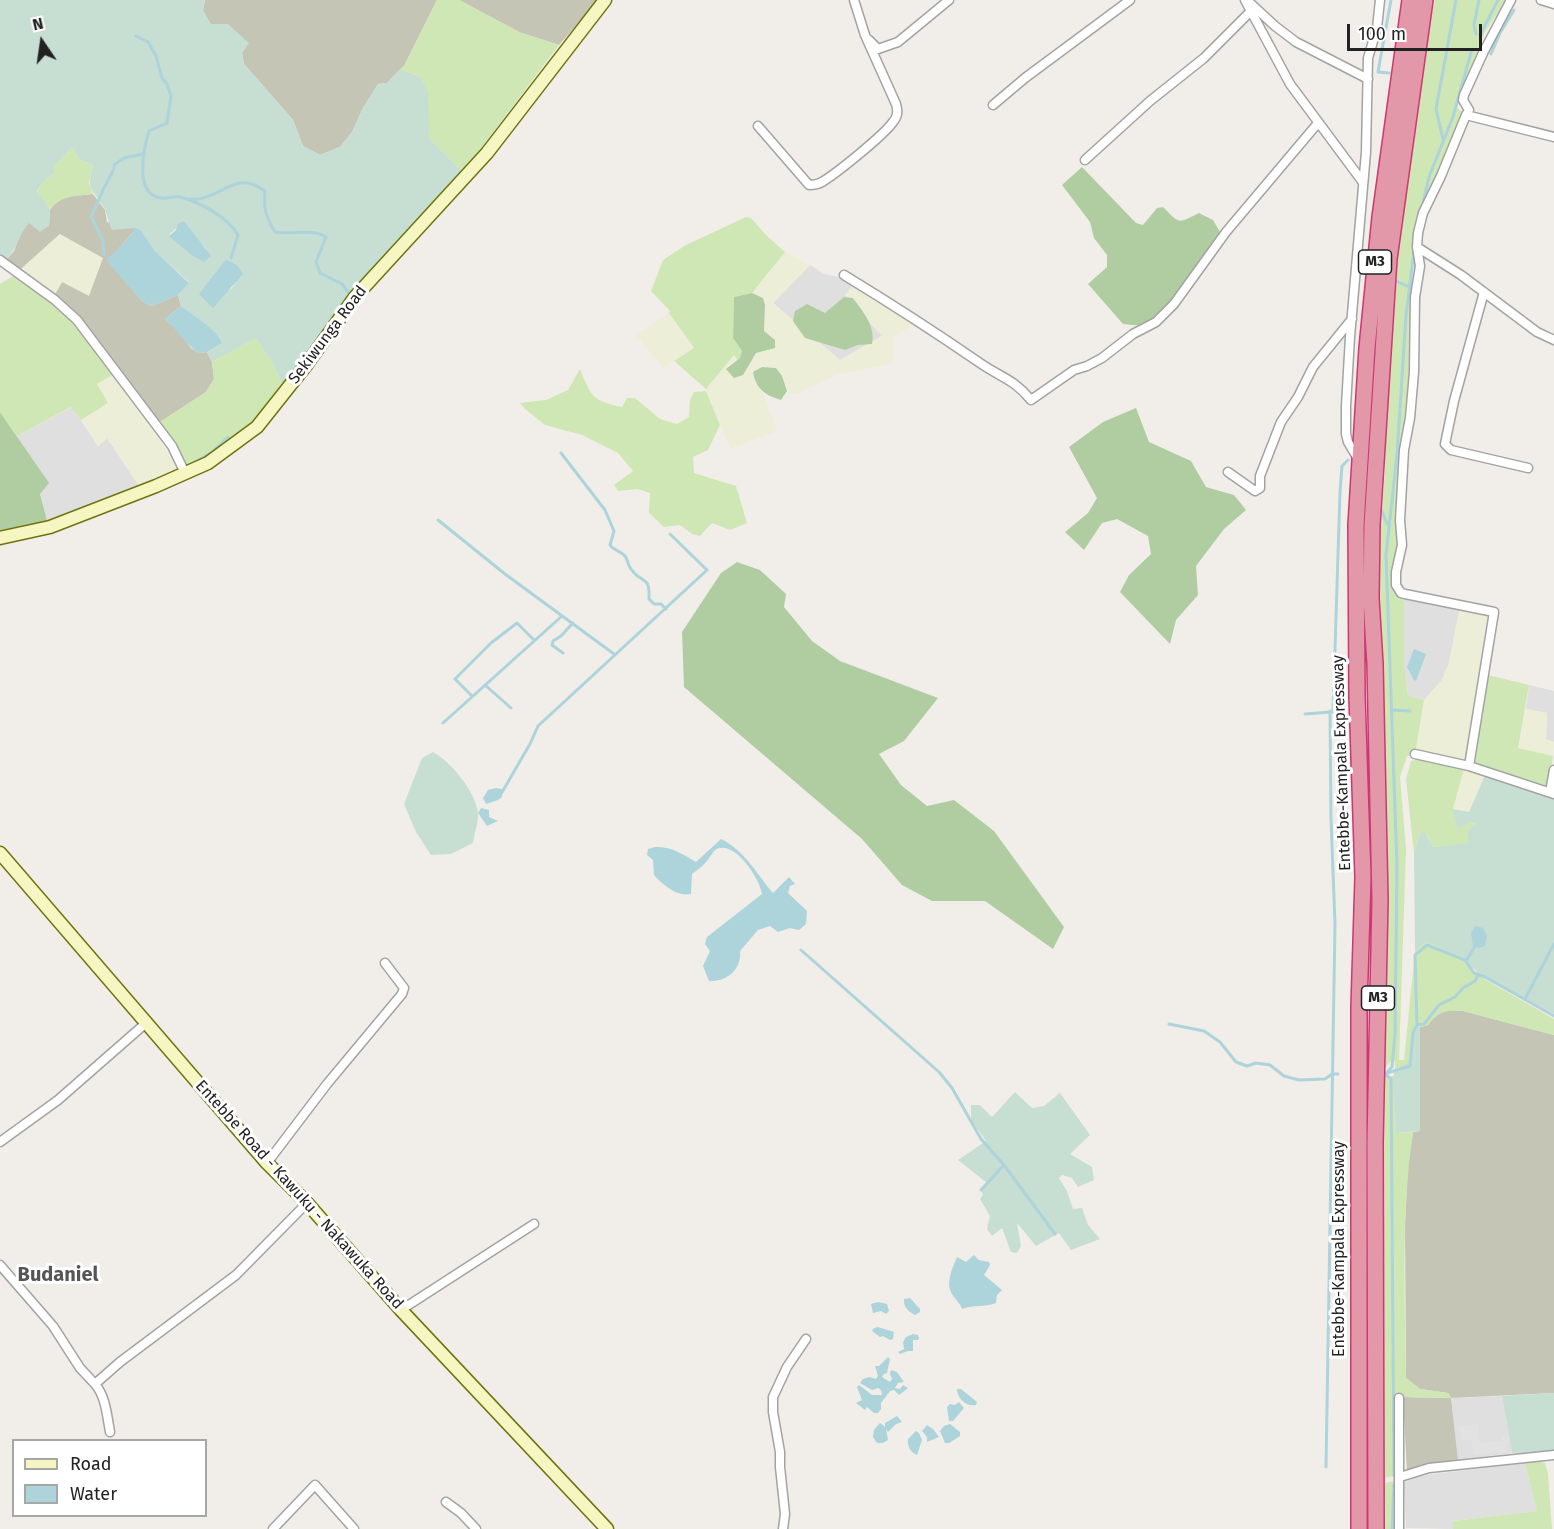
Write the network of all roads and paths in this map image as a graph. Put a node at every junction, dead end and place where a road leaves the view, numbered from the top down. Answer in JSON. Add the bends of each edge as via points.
{"nodes":[{"id":1,"x":604,"y":0,"type":"edge"},
{"id":2,"x":854,"y":0,"type":"edge"},
{"id":3,"x":949,"y":0,"type":"edge"},
{"id":4,"x":1130,"y":0,"type":"edge"},
{"id":5,"x":1246,"y":0,"type":"edge"},
{"id":6,"x":1380,"y":0,"type":"edge"},
{"id":7,"x":1410,"y":0,"type":"edge"},
{"id":8,"x":1425,"y":0,"type":"edge"},
{"id":9,"x":1511,"y":0,"type":"edge"},
{"id":10,"x":1541,"y":0,"type":"edge"},
{"id":11,"x":1554,"y":4,"type":"edge"},
{"id":12,"x":1251,"y":11,"type":"junction"},
{"id":13,"x":865,"y":35,"type":"junction"},
{"id":14,"x":1368,"y":79,"type":"junction"},
{"id":15,"x":993,"y":105,"type":"dead end"},
{"id":16,"x":1466,"y":115,"type":"junction"},
{"id":17,"x":1318,"y":123,"type":"junction"},
{"id":18,"x":758,"y":126,"type":"dead end"},
{"id":19,"x":1553,"y":135,"type":"edge"},
{"id":20,"x":1085,"y":160,"type":"dead end"},
{"id":21,"x":1362,"y":181,"type":"junction"},
{"id":22,"x":1417,"y":247,"type":"junction"},
{"id":23,"x":0,"y":260,"type":"edge"},
{"id":24,"x":844,"y":276,"type":"dead end"},
{"id":25,"x":1484,"y":292,"type":"junction"},
{"id":26,"x":1352,"y":320,"type":"junction"},
{"id":27,"x":1554,"y":340,"type":"edge"},
{"id":28,"x":1359,"y":460,"type":"junction"},
{"id":29,"x":1528,"y":468,"type":"dead end"},
{"id":30,"x":1228,"y":472,"type":"dead end"},
{"id":31,"x":185,"y":473,"type":"junction"},
{"id":32,"x":0,"y":538,"type":"edge"},
{"id":33,"x":1415,"y":754,"type":"dead end"},
{"id":34,"x":1469,"y":766,"type":"junction"},
{"id":35,"x":1554,"y":770,"type":"edge"},
{"id":36,"x":1552,"y":793,"type":"edge"},
{"id":37,"x":0,"y":853,"type":"edge"},
{"id":38,"x":386,"y":963,"type":"dead end"},
{"id":39,"x":146,"y":1023,"type":"junction"},
{"id":40,"x":0,"y":1142,"type":"edge"},
{"id":41,"x":267,"y":1163,"type":"junction"},
{"id":42,"x":307,"y":1203,"type":"junction"},
{"id":43,"x":534,"y":1224,"type":"dead end"},
{"id":44,"x":0,"y":1265,"type":"edge"},
{"id":45,"x":401,"y":1310,"type":"junction"},
{"id":46,"x":806,"y":1339,"type":"dead end"},
{"id":47,"x":95,"y":1384,"type":"junction"},
{"id":48,"x":1399,"y":1398,"type":"dead end"},
{"id":49,"x":110,"y":1431,"type":"dead end"},
{"id":50,"x":1554,"y":1455,"type":"edge"},
{"id":51,"x":1400,"y":1477,"type":"junction"},
{"id":52,"x":446,"y":1502,"type":"dead end"},
{"id":53,"x":273,"y":1529,"type":"edge"},
{"id":54,"x":354,"y":1529,"type":"edge"},
{"id":55,"x":476,"y":1529,"type":"edge"},
{"id":56,"x":607,"y":1529,"type":"edge"},
{"id":57,"x":783,"y":1529,"type":"edge"},
{"id":58,"x":1359,"y":1529,"type":"edge"},
{"id":59,"x":1376,"y":1529,"type":"edge"},
{"id":60,"x":1399,"y":1529,"type":"edge"}],
"edges":[{"from":1,"to":31,"type":"main road","name":"Sekiwunga Road","via":[[487,153],[355,297],[257,427],[208,463]]},
{"from":2,"to":13,"type":"street"},
{"from":3,"to":13,"type":"street","via":[[898,42],[886,47],[878,49]]},
{"from":4,"to":15,"type":"street"},
{"from":5,"to":12,"type":"street"},
{"from":5,"to":14,"type":"street","via":[[1296,42]]},
{"from":6,"to":14,"type":"street","via":[[1368,58]]},
{"from":7,"to":28,"type":"highway","name":"Entebbe-Kampala Expressway","number":"M3","via":[[1380,217]]},
{"from":8,"to":59,"type":"highway","name":"Entebbe-Kampala Expressway","number":"M3","via":[[1389,259],[1372,525],[1380,900],[1375,1154]]},
{"from":9,"to":16,"type":"street","via":[[1464,95],[1469,110]]},
{"from":10,"to":11,"type":"street"},
{"from":12,"to":17,"type":"street","via":[[1290,84]]},
{"from":12,"to":20,"type":"street","via":[[1204,58]]},
{"from":13,"to":18,"type":"street","via":[[898,111],[893,122],[853,158],[823,182],[809,185]]},
{"from":14,"to":21,"type":"street"},
{"from":16,"to":19,"type":"street"},
{"from":16,"to":22,"type":"street","via":[[1423,213]]},
{"from":17,"to":21,"type":"street"},
{"from":17,"to":24,"type":"street","via":[[1156,322],[1031,400],[1011,379],[987,368]]},
{"from":21,"to":26,"type":"street"},
{"from":22,"to":25,"type":"street"},
{"from":22,"to":34,"type":"street","via":[[1420,266],[1415,297],[1414,372],[1404,450],[1402,545],[1396,581],[1398,590],[1405,594],[1494,612]]},
{"from":23,"to":31,"type":"street","via":[[77,320],[172,446]]},
{"from":25,"to":27,"type":"street","via":[[1537,332]]},
{"from":25,"to":29,"type":"street","via":[[1445,444],[1451,450]]},
{"from":26,"to":28,"type":"street","via":[[1346,434]]},
{"from":26,"to":30,"type":"street","via":[[1313,367],[1281,422],[1260,476],[1260,489],[1255,491]]},
{"from":28,"to":58,"type":"highway","name":"Entebbe-Kampala Expressway","number":"M3","via":[[1355,556],[1363,877],[1359,1007]]},
{"from":31,"to":32,"type":"main road","name":"Sekiwunga Road","via":[[50,527]]},
{"from":33,"to":34,"type":"street"},
{"from":34,"to":36,"type":"street"},
{"from":35,"to":36,"type":"street"},
{"from":37,"to":39,"type":"main road","name":"Entebbe Road - Kawuku - Nakawuka Road"},
{"from":38,"to":41,"type":"street","via":[[404,988],[402,994],[327,1083]]},
{"from":39,"to":40,"type":"street","via":[[58,1100]]},
{"from":39,"to":41,"type":"main road","name":"Entebbe Road - Kawuku - Nakawuka Road"},
{"from":41,"to":42,"type":"main road","name":"Entebbe Road - Kawuku - Nakawuka Road"},
{"from":42,"to":45,"type":"main road","name":"Entebbe Road - Kawuku - Nakawuka Road"},
{"from":42,"to":47,"type":"street","via":[[236,1275]]},
{"from":43,"to":45,"type":"street"},
{"from":44,"to":47,"type":"street","via":[[53,1326]]},
{"from":45,"to":56,"type":"main road","name":"Entebbe Road - Kawuku - Nakawuka Road"},
{"from":46,"to":57,"type":"street","via":[[772,1397],[780,1452]]},
{"from":47,"to":49,"type":"street","via":[[104,1401]]},
{"from":48,"to":51,"type":"street"},
{"from":50,"to":51,"type":"street","via":[[1429,1468]]},
{"from":51,"to":60,"type":"street"},
{"from":52,"to":55,"type":"street"},
{"from":53,"to":54,"type":"street","via":[[315,1485]]}]}
